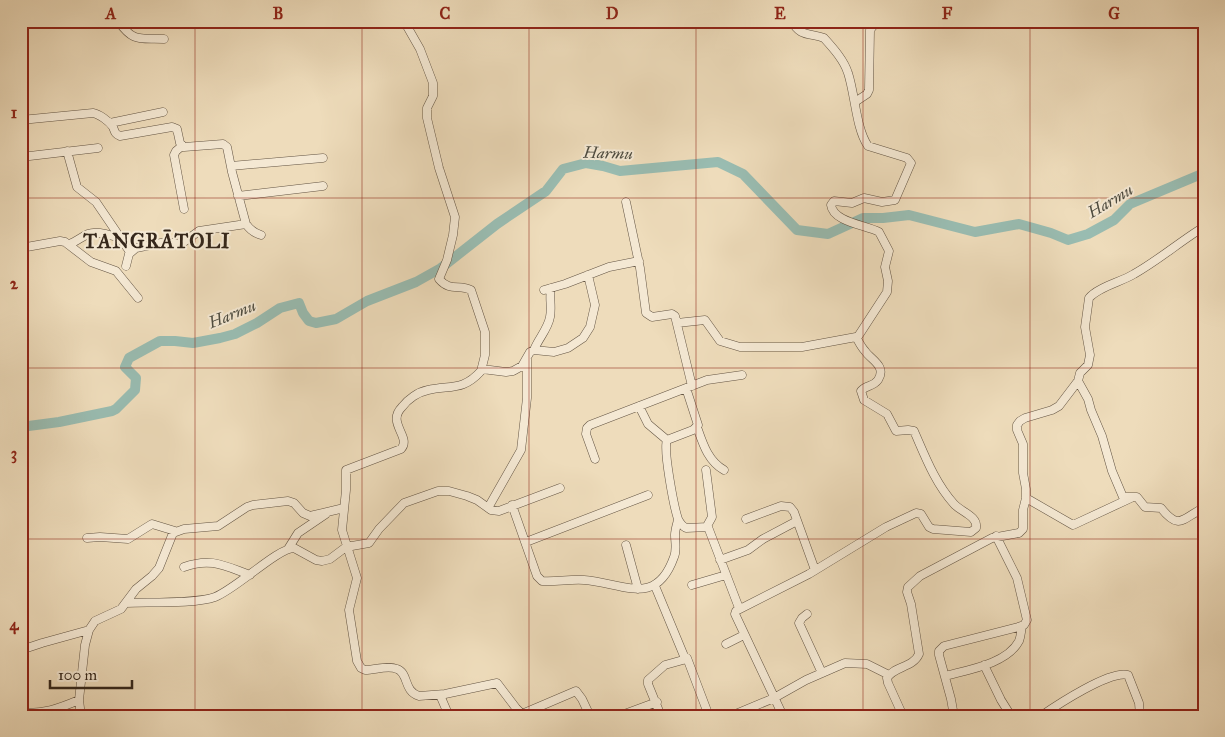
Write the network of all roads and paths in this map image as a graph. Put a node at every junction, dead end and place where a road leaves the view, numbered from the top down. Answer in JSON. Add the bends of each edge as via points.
{"nodes":[{"id":1,"x":118,"y":21,"type":"edge"},
{"id":2,"x":404,"y":21,"type":"edge"},
{"id":3,"x":481,"y":21,"type":"edge"},
{"id":4,"x":488,"y":21,"type":"edge"},
{"id":5,"x":792,"y":21,"type":"edge"},
{"id":6,"x":882,"y":21,"type":"edge"},
{"id":7,"x":897,"y":21,"type":"edge"},
{"id":8,"x":916,"y":21,"type":"edge"},
{"id":9,"x":164,"y":39,"type":"dead end"},
{"id":10,"x":855,"y":102,"type":"junction"},
{"id":11,"x":163,"y":112,"type":"dead end"},
{"id":12,"x":21,"y":120,"type":"edge"},
{"id":13,"x":110,"y":123,"type":"junction"},
{"id":14,"x":182,"y":146,"type":"junction"},
{"id":15,"x":98,"y":148,"type":"dead end"},
{"id":16,"x":67,"y":152,"type":"junction"},
{"id":17,"x":21,"y":157,"type":"edge"},
{"id":18,"x":323,"y":158,"type":"dead end"},
{"id":19,"x":231,"y":166,"type":"junction"},
{"id":20,"x":323,"y":186,"type":"dead end"},
{"id":21,"x":238,"y":196,"type":"junction"},
{"id":22,"x":626,"y":202,"type":"dead end"},
{"id":23,"x":184,"y":209,"type":"dead end"},
{"id":24,"x":246,"y":224,"type":"junction"},
{"id":25,"x":1204,"y":229,"type":"edge"},
{"id":26,"x":261,"y":235,"type":"dead end"},
{"id":27,"x":121,"y":238,"type":"junction"},
{"id":28,"x":69,"y":244,"type":"junction"},
{"id":29,"x":21,"y":248,"type":"edge"},
{"id":30,"x":130,"y":252,"type":"junction"},
{"id":31,"x":639,"y":261,"type":"junction"},
{"id":32,"x":126,"y":266,"type":"dead end"},
{"id":33,"x":588,"y":275,"type":"junction"},
{"id":34,"x":138,"y":298,"type":"dead end"},
{"id":35,"x":677,"y":323,"type":"junction"},
{"id":36,"x":857,"y":338,"type":"junction"},
{"id":37,"x":534,"y":350,"type":"junction"},
{"id":38,"x":527,"y":359,"type":"junction"},
{"id":39,"x":482,"y":369,"type":"junction"},
{"id":40,"x":742,"y":376,"type":"dead end"},
{"id":41,"x":1078,"y":381,"type":"junction"},
{"id":42,"x":689,"y":387,"type":"junction"},
{"id":43,"x":639,"y":406,"type":"junction"},
{"id":44,"x":697,"y":427,"type":"junction"},
{"id":45,"x":667,"y":440,"type":"junction"},
{"id":46,"x":595,"y":459,"type":"dead end"},
{"id":47,"x":706,"y":470,"type":"dead end"},
{"id":48,"x":724,"y":470,"type":"dead end"},
{"id":49,"x":560,"y":488,"type":"dead end"},
{"id":50,"x":648,"y":495,"type":"dead end"},
{"id":51,"x":1133,"y":497,"type":"junction"},
{"id":52,"x":1026,"y":498,"type":"junction"},
{"id":53,"x":512,"y":505,"type":"junction"},
{"id":54,"x":344,"y":508,"type":"junction"},
{"id":55,"x":488,"y":508,"type":"junction"},
{"id":56,"x":1204,"y":508,"type":"edge"},
{"id":57,"x":330,"y":510,"type":"junction"},
{"id":58,"x":678,"y":520,"type":"junction"},
{"id":59,"x":746,"y":520,"type":"dead end"},
{"id":60,"x":797,"y":521,"type":"junction"},
{"id":61,"x":707,"y":526,"type":"junction"},
{"id":62,"x":175,"y":531,"type":"junction"},
{"id":63,"x":996,"y":536,"type":"junction"},
{"id":64,"x":87,"y":538,"type":"dead end"},
{"id":65,"x":526,"y":542,"type":"junction"},
{"id":66,"x":626,"y":545,"type":"dead end"},
{"id":67,"x":346,"y":547,"type":"junction"},
{"id":68,"x":288,"y":549,"type":"junction"},
{"id":69,"x":720,"y":560,"type":"junction"},
{"id":70,"x":184,"y":567,"type":"dead end"},
{"id":71,"x":815,"y":570,"type":"junction"},
{"id":72,"x":250,"y":575,"type":"junction"},
{"id":73,"x":726,"y":575,"type":"junction"},
{"id":74,"x":655,"y":586,"type":"junction"},
{"id":75,"x":692,"y":586,"type":"dead end"},
{"id":76,"x":638,"y":589,"type":"junction"},
{"id":77,"x":126,"y":604,"type":"junction"},
{"id":78,"x":739,"y":608,"type":"junction"},
{"id":79,"x":807,"y":614,"type":"dead end"},
{"id":80,"x":1022,"y":626,"type":"junction"},
{"id":81,"x":21,"y":627,"type":"edge"},
{"id":82,"x":89,"y":630,"type":"junction"},
{"id":83,"x":744,"y":635,"type":"junction"},
{"id":84,"x":726,"y":644,"type":"dead end"},
{"id":85,"x":22,"y":649,"type":"edge"},
{"id":86,"x":687,"y":658,"type":"dead end"},
{"id":87,"x":984,"y":665,"type":"junction"},
{"id":88,"x":822,"y":672,"type":"junction"},
{"id":89,"x":889,"y":675,"type":"junction"},
{"id":90,"x":945,"y":676,"type":"junction"},
{"id":91,"x":440,"y":695,"type":"junction"},
{"id":92,"x":774,"y":698,"type":"junction"},
{"id":93,"x":79,"y":700,"type":"junction"},
{"id":94,"x":657,"y":702,"type":"junction"},
{"id":95,"x":21,"y":712,"type":"edge"},
{"id":96,"x":81,"y":716,"type":"edge"},
{"id":97,"x":449,"y":716,"type":"edge"},
{"id":98,"x":590,"y":716,"type":"edge"},
{"id":99,"x":619,"y":716,"type":"edge"},
{"id":100,"x":661,"y":716,"type":"edge"},
{"id":101,"x":709,"y":716,"type":"edge"},
{"id":102,"x":731,"y":716,"type":"edge"},
{"id":103,"x":783,"y":716,"type":"edge"},
{"id":104,"x":903,"y":716,"type":"edge"},
{"id":105,"x":954,"y":716,"type":"edge"},
{"id":106,"x":1011,"y":716,"type":"edge"},
{"id":107,"x":1041,"y":716,"type":"edge"},
{"id":108,"x":1140,"y":716,"type":"edge"}],
"edges":[{"from":1,"to":9,"type":"street","via":[[126,33],[135,38]]},
{"from":2,"to":39,"type":"street","via":[[420,49],[433,84],[434,96],[427,108],[427,118],[455,217],[447,260],[439,279],[447,287],[468,288],[473,293],[485,332]]},
{"from":3,"to":4,"type":"street"},
{"from":5,"to":10,"type":"street","via":[[802,33],[820,36],[826,41],[845,67]]},
{"from":6,"to":10,"type":"street","via":[[870,30],[869,90]]},
{"from":7,"to":8,"type":"street","via":[[912,24]]},
{"from":10,"to":36,"type":"street","via":[[868,146],[908,158],[911,164],[895,200],[882,202],[864,198],[852,203],[832,202],[830,206],[848,221],[880,233],[890,254],[885,263],[889,286],[886,295]]},
{"from":11,"to":13,"type":"street"},
{"from":12,"to":13,"type":"street","via":[[93,113]]},
{"from":13,"to":14,"type":"street","via":[[120,136],[175,128]]},
{"from":14,"to":19,"type":"street","via":[[223,144],[227,146]]},
{"from":14,"to":23,"type":"street","via":[[174,155]]},
{"from":15,"to":16,"type":"street"},
{"from":16,"to":17,"type":"street"},
{"from":16,"to":27,"type":"street","via":[[77,187],[96,202]]},
{"from":18,"to":19,"type":"street"},
{"from":19,"to":21,"type":"street"},
{"from":20,"to":21,"type":"street"},
{"from":21,"to":24,"type":"street"},
{"from":22,"to":31,"type":"street"},
{"from":24,"to":26,"type":"street","via":[[255,234]]},
{"from":24,"to":30,"type":"street","via":[[199,231],[181,244],[166,242]]},
{"from":25,"to":41,"type":"street","via":[[1136,273],[1091,295],[1086,306],[1085,327],[1090,359]]},
{"from":27,"to":28,"type":"street","via":[[95,232]]},
{"from":27,"to":30,"type":"street"},
{"from":28,"to":29,"type":"street","via":[[60,241]]},
{"from":28,"to":34,"type":"street","via":[[91,262],[116,271]]},
{"from":30,"to":32,"type":"street"},
{"from":31,"to":33,"type":"street"},
{"from":31,"to":35,"type":"street","via":[[646,313],[652,317],[672,314]]},
{"from":33,"to":37,"type":"street","via":[[548,289],[550,317]]},
{"from":33,"to":37,"type":"street","via":[[596,305],[583,338],[568,348],[548,352]]},
{"from":35,"to":36,"type":"street","via":[[705,320],[720,341],[740,347],[802,346]]},
{"from":35,"to":42,"type":"street"},
{"from":36,"to":71,"type":"street","via":[[880,367],[879,379],[861,391],[864,400],[887,414],[896,431],[914,431],[935,477],[958,509],[974,520],[976,528],[969,533],[933,529],[921,514],[916,513],[886,527]]},
{"from":37,"to":38,"type":"street"},
{"from":38,"to":39,"type":"street","via":[[522,366],[510,372]]},
{"from":38,"to":55,"type":"street","via":[[527,398],[520,450]]},
{"from":39,"to":54,"type":"street","via":[[459,386],[422,392],[400,408],[396,420],[404,446],[397,452],[346,470]]},
{"from":40,"to":42,"type":"street","via":[[712,378]]},
{"from":41,"to":51,"type":"street","via":[[1088,399],[1121,493],[1125,497]]},
{"from":41,"to":52,"type":"street","via":[[1057,408],[1025,418],[1017,425],[1023,444]]},
{"from":42,"to":43,"type":"street"},
{"from":42,"to":44,"type":"street"},
{"from":43,"to":45,"type":"street","via":[[648,424]]},
{"from":43,"to":46,"type":"street","via":[[587,428]]},
{"from":44,"to":45,"type":"street"},
{"from":44,"to":48,"type":"street","via":[[710,458]]},
{"from":45,"to":58,"type":"street","via":[[669,474]]},
{"from":47,"to":61,"type":"street","via":[[712,517]]},
{"from":49,"to":53,"type":"street"},
{"from":50,"to":65,"type":"street"},
{"from":51,"to":52,"type":"street","via":[[1072,524]]},
{"from":51,"to":56,"type":"street","via":[[1146,507],[1161,508],[1168,518],[1176,521]]},
{"from":52,"to":63,"type":"street","via":[[1023,529],[1015,534]]},
{"from":53,"to":55,"type":"street","via":[[498,511]]},
{"from":53,"to":65,"type":"street"},
{"from":54,"to":57,"type":"street"},
{"from":54,"to":67,"type":"street","via":[[342,530]]},
{"from":55,"to":67,"type":"street","via":[[458,493],[434,492],[404,503],[369,543]]},
{"from":57,"to":62,"type":"street","via":[[310,516],[288,500],[247,507],[218,526]]},
{"from":57,"to":68,"type":"street","via":[[298,533]]},
{"from":58,"to":61,"type":"street","via":[[686,528]]},
{"from":58,"to":74,"type":"street","via":[[675,556]]},
{"from":59,"to":60,"type":"street","via":[[787,505],[792,508]]},
{"from":60,"to":69,"type":"street","via":[[748,550]]},
{"from":60,"to":71,"type":"street"},
{"from":61,"to":69,"type":"street"},
{"from":62,"to":64,"type":"street","via":[[152,524],[128,538]]},
{"from":62,"to":77,"type":"street","via":[[159,568],[136,589]]},
{"from":63,"to":80,"type":"street","via":[[1021,589],[1027,620]]},
{"from":63,"to":89,"type":"street","via":[[920,576],[908,587],[919,654],[910,664]]},
{"from":65,"to":76,"type":"street","via":[[537,576],[542,581],[583,580]]},
{"from":66,"to":76,"type":"street"},
{"from":67,"to":68,"type":"street","via":[[330,560],[322,561],[294,548]]},
{"from":67,"to":91,"type":"street","via":[[357,578],[349,610],[360,667],[366,670],[397,669],[416,695]]},
{"from":68,"to":72,"type":"street"},
{"from":69,"to":73,"type":"street"},
{"from":70,"to":72,"type":"street","via":[[206,562]]},
{"from":71,"to":78,"type":"street"},
{"from":72,"to":77,"type":"street","via":[[212,598]]},
{"from":73,"to":75,"type":"street"},
{"from":73,"to":78,"type":"street"},
{"from":74,"to":76,"type":"street"},
{"from":74,"to":94,"type":"street","via":[[684,656],[680,662],[665,665],[648,680]]},
{"from":77,"to":82,"type":"street","via":[[95,621]]},
{"from":78,"to":83,"type":"street","via":[[735,614]]},
{"from":79,"to":88,"type":"street","via":[[799,623]]},
{"from":80,"to":87,"type":"street","via":[[1020,639],[1011,651]]},
{"from":80,"to":90,"type":"street","via":[[944,646],[939,655]]},
{"from":81,"to":85,"type":"street"},
{"from":82,"to":85,"type":"street"},
{"from":82,"to":93,"type":"street"},
{"from":83,"to":84,"type":"street"},
{"from":83,"to":92,"type":"street"},
{"from":86,"to":101,"type":"street"},
{"from":87,"to":90,"type":"street"},
{"from":87,"to":106,"type":"street"},
{"from":88,"to":89,"type":"street","via":[[855,662]]},
{"from":88,"to":92,"type":"street"},
{"from":89,"to":104,"type":"street","via":[[888,683]]},
{"from":90,"to":105,"type":"street"},
{"from":91,"to":97,"type":"street"},
{"from":91,"to":98,"type":"street","via":[[497,683],[523,714],[575,691]]},
{"from":92,"to":102,"type":"street"},
{"from":92,"to":103,"type":"street"},
{"from":93,"to":95,"type":"street","via":[[49,712]]},
{"from":93,"to":96,"type":"street"},
{"from":94,"to":99,"type":"street"},
{"from":94,"to":100,"type":"street"},
{"from":107,"to":108,"type":"street","via":[[1075,693],[1126,674],[1139,703]]}]}
